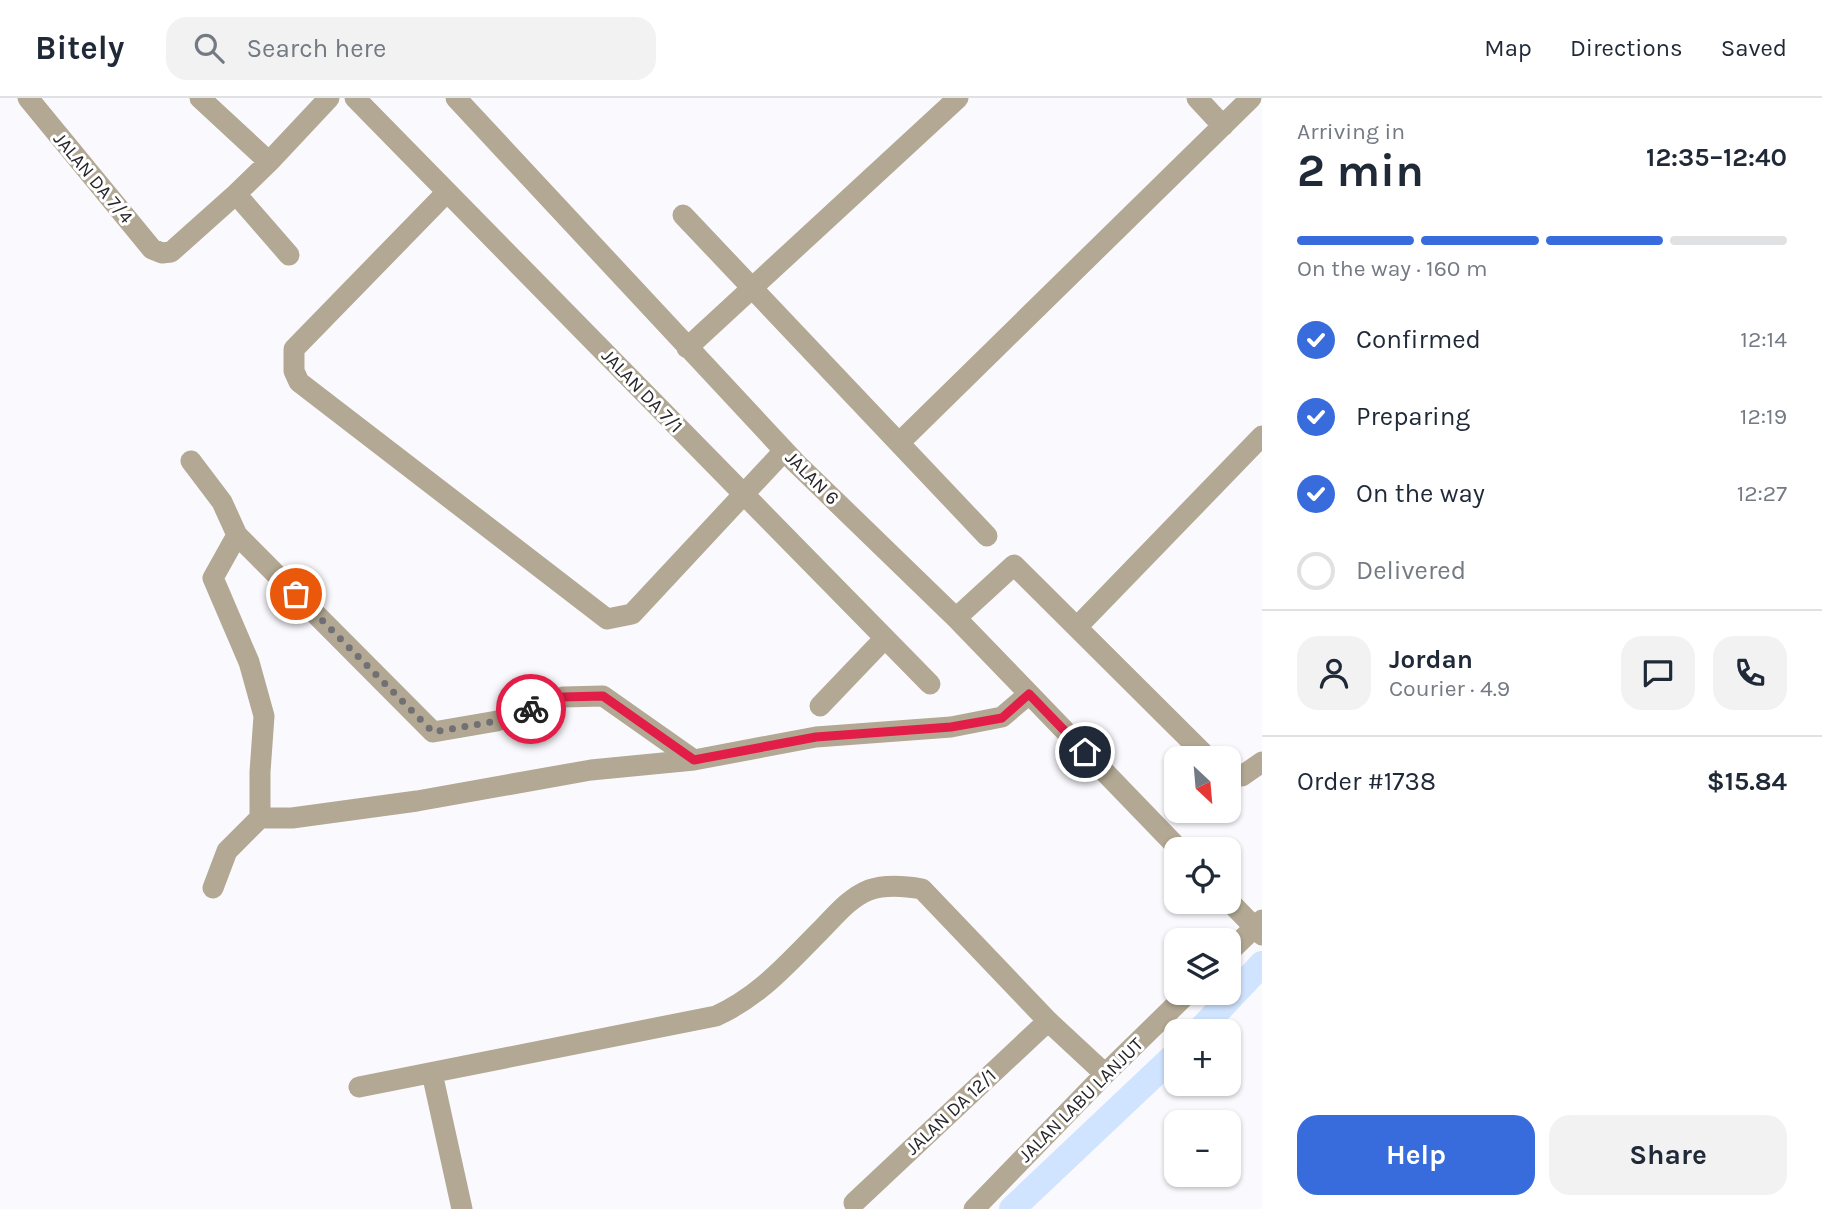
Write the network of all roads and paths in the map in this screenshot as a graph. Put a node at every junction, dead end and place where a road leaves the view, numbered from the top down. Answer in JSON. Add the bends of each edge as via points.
{"nodes":[{"id":1,"x":28,"y":98,"type":"edge"},
{"id":2,"x":200,"y":98,"type":"edge"},
{"id":3,"x":329,"y":98,"type":"edge"},
{"id":4,"x":355,"y":98,"type":"edge"},
{"id":5,"x":456,"y":98,"type":"edge"},
{"id":6,"x":958,"y":98,"type":"edge"},
{"id":7,"x":1197,"y":98,"type":"edge"},
{"id":8,"x":1251,"y":98,"type":"edge"},
{"id":9,"x":1223,"y":126,"type":"junction"},
{"id":10,"x":269,"y":162,"type":"junction"},
{"id":11,"x":447,"y":192,"type":"junction"},
{"id":12,"x":236,"y":194,"type":"junction"},
{"id":13,"x":682,"y":215,"type":"dead end"},
{"id":14,"x":289,"y":255,"type":"dead end"},
{"id":15,"x":752,"y":288,"type":"junction"},
{"id":16,"x":687,"y":348,"type":"junction"},
{"id":17,"x":1262,"y":436,"type":"edge"},
{"id":18,"x":899,"y":443,"type":"junction"},
{"id":19,"x":784,"y":451,"type":"junction"},
{"id":20,"x":191,"y":461,"type":"dead end"},
{"id":21,"x":744,"y":494,"type":"junction"},
{"id":22,"x":237,"y":535,"type":"junction"},
{"id":23,"x":986,"y":536,"type":"dead end"},
{"id":24,"x":956,"y":618,"type":"junction"},
{"id":25,"x":1077,"y":627,"type":"junction"},
{"id":26,"x":885,"y":638,"type":"junction"},
{"id":27,"x":930,"y":684,"type":"dead end"},
{"id":28,"x":1029,"y":694,"type":"junction"},
{"id":29,"x":820,"y":706,"type":"dead end"},
{"id":30,"x":1196,"y":746,"type":"edge"},
{"id":31,"x":694,"y":760,"type":"junction"},
{"id":32,"x":1260,"y":764,"type":"edge"},
{"id":33,"x":1241,"y":776,"type":"edge"},
{"id":34,"x":260,"y":818,"type":"junction"},
{"id":35,"x":1167,"y":837,"type":"edge"},
{"id":36,"x":213,"y":888,"type":"dead end"},
{"id":37,"x":1241,"y":912,"type":"edge"},
{"id":38,"x":1259,"y":927,"type":"edge"},
{"id":39,"x":1241,"y":942,"type":"edge"},
{"id":40,"x":1176,"y":1005,"type":"edge"},
{"id":41,"x":1048,"y":1021,"type":"junction"},
{"id":42,"x":432,"y":1073,"type":"junction"},
{"id":43,"x":1105,"y":1074,"type":"junction"},
{"id":44,"x":359,"y":1087,"type":"dead end"},
{"id":45,"x":854,"y":1203,"type":"dead end"},
{"id":46,"x":462,"y":1209,"type":"edge"},
{"id":47,"x":974,"y":1209,"type":"edge"}],
"edges":[{"from":1,"to":12,"type":"street","name":"JALAN DA 7/4","via":[[152,249],[171,252]]},
{"from":2,"to":10,"type":"street"},
{"from":3,"to":10,"type":"street"},
{"from":4,"to":11,"type":"street","name":"JALAN DA 7/1"},
{"from":5,"to":16,"type":"street","name":"JALAN 6"},
{"from":6,"to":15,"type":"street"},
{"from":7,"to":9,"type":"street"},
{"from":8,"to":9,"type":"street"},
{"from":9,"to":18,"type":"street"},
{"from":10,"to":12,"type":"street"},
{"from":11,"to":21,"type":"street","name":"JALAN DA 7/1"},
{"from":11,"to":21,"type":"street","via":[[295,349],[294,371],[299,382],[607,619],[632,614]]},
{"from":12,"to":14,"type":"street"},
{"from":13,"to":15,"type":"street"},
{"from":15,"to":16,"type":"street"},
{"from":15,"to":18,"type":"street"},
{"from":16,"to":19,"type":"street","name":"JALAN 6"},
{"from":17,"to":25,"type":"street"},
{"from":18,"to":23,"type":"street"},
{"from":19,"to":21,"type":"street"},
{"from":19,"to":24,"type":"street","name":"JALAN 6"},
{"from":20,"to":22,"type":"street","via":[[222,502]]},
{"from":21,"to":26,"type":"street","name":"JALAN DA 7/1"},
{"from":22,"to":31,"type":"street","via":[[433,732],[497,721],[563,697],[603,696]]},
{"from":22,"to":34,"type":"street","via":[[213,578],[248,662],[264,716]]},
{"from":24,"to":25,"type":"street","via":[[1014,565]]},
{"from":24,"to":28,"type":"street","name":"JALAN 6"},
{"from":25,"to":30,"type":"street"},
{"from":26,"to":27,"type":"street","name":"JALAN DA 7/1"},
{"from":26,"to":29,"type":"street"},
{"from":28,"to":31,"type":"street","via":[[1002,718],[951,727],[816,737]]},
{"from":28,"to":35,"type":"street","name":"JALAN 6"},
{"from":31,"to":34,"type":"street","via":[[591,770],[292,818]]},
{"from":32,"to":33,"type":"street"},
{"from":34,"to":36,"type":"street","via":[[227,851]]},
{"from":37,"to":38,"type":"street"},
{"from":38,"to":39,"type":"street"},
{"from":40,"to":43,"type":"street","name":"JALAN LABU LANJUT"},
{"from":41,"to":42,"type":"street","via":[[922,889],[899,885],[870,890],[850,901],[769,982],[716,1016]]},
{"from":41,"to":43,"type":"street"},
{"from":41,"to":45,"type":"street","name":"JALAN DA 12/1"},
{"from":42,"to":44,"type":"street"},
{"from":42,"to":46,"type":"street"},
{"from":43,"to":47,"type":"street","name":"JALAN LABU LANJUT"}]}
